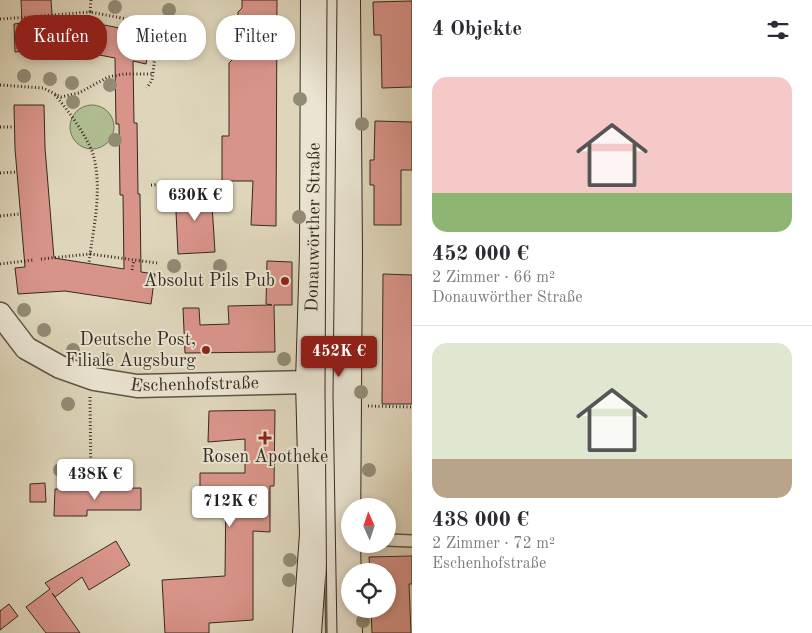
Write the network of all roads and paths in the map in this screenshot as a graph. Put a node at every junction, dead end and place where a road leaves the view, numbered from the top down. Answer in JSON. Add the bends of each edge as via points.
{"nodes":[{"id":1,"x":92,"y":0,"type":"edge"},
{"id":2,"x":315,"y":0,"type":"edge"},
{"id":3,"x":331,"y":0,"type":"edge"},
{"id":4,"x":346,"y":0,"type":"edge"},
{"id":5,"x":90,"y":12,"type":"junction"},
{"id":6,"x":53,"y":15,"type":"edge"},
{"id":7,"x":89,"y":15,"type":"edge"},
{"id":8,"x":117,"y":17,"type":"edge"},
{"id":9,"x":15,"y":18,"type":"edge"},
{"id":10,"x":0,"y":19,"type":"edge"},
{"id":11,"x":154,"y":60,"type":"edge"},
{"id":12,"x":152,"y":74,"type":"junction"},
{"id":13,"x":0,"y":85,"type":"edge"},
{"id":14,"x":147,"y":88,"type":"dead end"},
{"id":15,"x":56,"y":95,"type":"junction"},
{"id":16,"x":0,"y":127,"type":"edge"},
{"id":17,"x":14,"y":127,"type":"dead end"},
{"id":18,"x":17,"y":172,"type":"dead end"},
{"id":19,"x":0,"y":173,"type":"edge"},
{"id":20,"x":151,"y":185,"type":"dead end"},
{"id":21,"x":229,"y":188,"type":"dead end"},
{"id":22,"x":20,"y":214,"type":"dead end"},
{"id":23,"x":0,"y":216,"type":"edge"},
{"id":24,"x":90,"y":254,"type":"junction"},
{"id":25,"x":41,"y":259,"type":"dead end"},
{"id":26,"x":33,"y":260,"type":"dead end"},
{"id":27,"x":134,"y":260,"type":"junction"},
{"id":28,"x":157,"y":263,"type":"dead end"},
{"id":29,"x":0,"y":264,"type":"edge"},
{"id":30,"x":89,"y":264,"type":"dead end"},
{"id":31,"x":132,"y":270,"type":"dead end"},
{"id":32,"x":0,"y":314,"type":"edge"},
{"id":33,"x":94,"y":379,"type":"junction"},
{"id":34,"x":328,"y":393,"type":"junction"},
{"id":35,"x":412,"y":407,"type":"edge"},
{"id":36,"x":91,"y":489,"type":"dead end"},
{"id":37,"x":342,"y":498,"type":"edge"},
{"id":38,"x":396,"y":540,"type":"edge"},
{"id":39,"x":412,"y":541,"type":"edge"},
{"id":40,"x":348,"y":618,"type":"edge"},
{"id":41,"x":307,"y":633,"type":"edge"},
{"id":42,"x":332,"y":633,"type":"edge"},
{"id":43,"x":348,"y":633,"type":"edge"}],
"edges":[{"from":1,"to":5,"type":"path"},
{"from":2,"to":34,"type":"main road","name":"Donauwörther Straße","via":[[314,252]]},
{"from":3,"to":34,"type":"lane"},
{"from":4,"to":34,"type":"main road","name":"Donauwörther Straße","via":[[348,253]]},
{"from":5,"to":6,"type":"path"},
{"from":5,"to":7,"type":"path"},
{"from":5,"to":8,"type":"path"},
{"from":9,"to":10,"type":"path"},
{"from":11,"to":12,"type":"path"},
{"from":12,"to":14,"type":"path"},
{"from":12,"to":15,"type":"path","via":[[124,74],[108,78],[79,93]]},
{"from":13,"to":15,"type":"path","via":[[43,88]]},
{"from":15,"to":24,"type":"path","via":[[72,116],[92,153],[97,185]]},
{"from":16,"to":17,"type":"path"},
{"from":18,"to":19,"type":"path"},
{"from":20,"to":21,"type":"path","via":[[217,182]]},
{"from":22,"to":23,"type":"path"},
{"from":24,"to":25,"type":"path"},
{"from":24,"to":27,"type":"path"},
{"from":24,"to":30,"type":"path"},
{"from":26,"to":29,"type":"path"},
{"from":27,"to":28,"type":"path"},
{"from":27,"to":31,"type":"path"},
{"from":32,"to":33,"type":"street","name":"Eschenhofstraße","via":[[26,348]]},
{"from":33,"to":34,"type":"street","name":"Eschenhofstraße","via":[[137,386]]},
{"from":33,"to":36,"type":"path","via":[[90,393]]},
{"from":34,"to":35,"type":"path"},
{"from":34,"to":37,"type":"main road","name":"Donauwörther Straße"},
{"from":34,"to":41,"type":"main road","name":"Donauwörther Straße"},
{"from":34,"to":42,"type":"lane"},
{"from":38,"to":39,"type":"lane"},
{"from":40,"to":43,"type":"main road","name":"Donauwörther Straße"}]}
